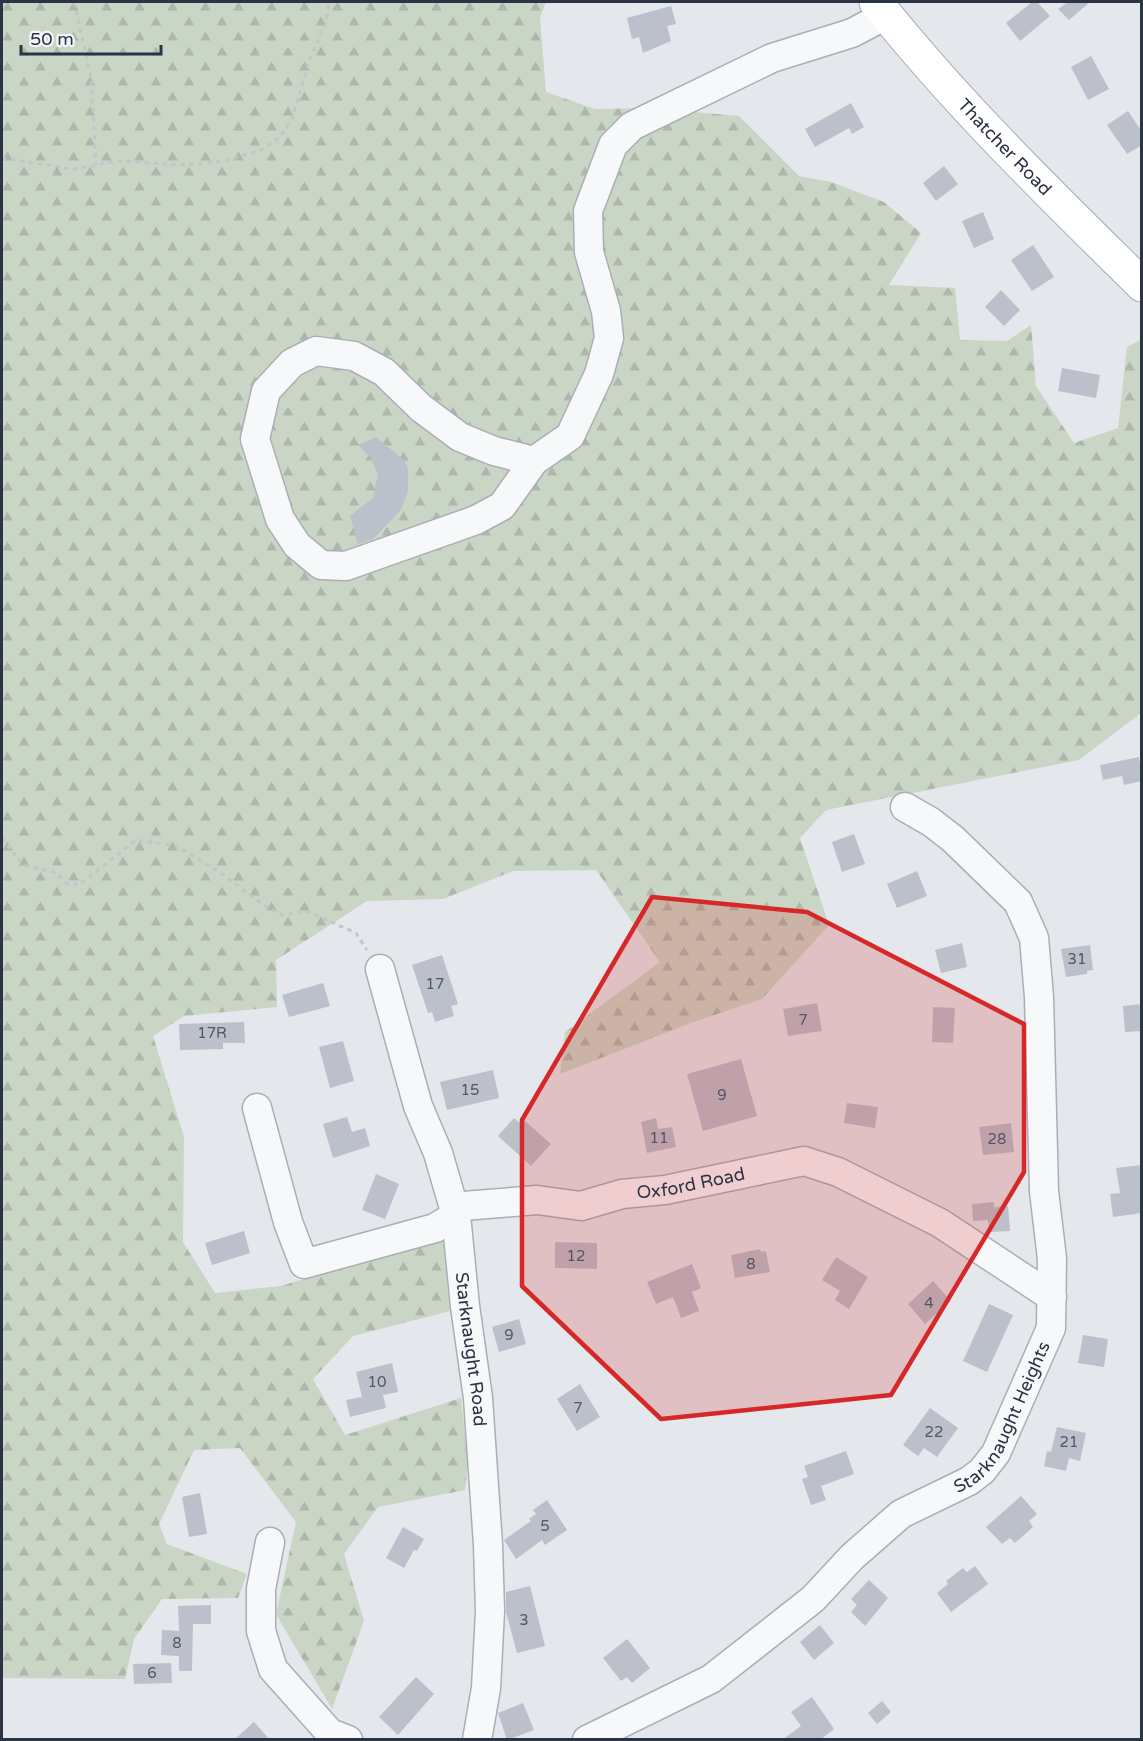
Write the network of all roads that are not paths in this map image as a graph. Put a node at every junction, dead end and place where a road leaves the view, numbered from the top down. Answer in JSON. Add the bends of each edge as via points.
{"nodes":[{"id":1,"x":881,"y":8,"type":"edge"},
{"id":2,"x":1142,"y":285,"type":"edge"},
{"id":3,"x":534,"y":461,"type":"junction"},
{"id":4,"x":905,"y":807,"type":"dead end"},
{"id":5,"x":380,"y":969,"type":"road end"},
{"id":6,"x":257,"y":1108,"type":"dead end"},
{"id":7,"x":456,"y":1215,"type":"junction"},
{"id":8,"x":1052,"y":1297,"type":"junction"},
{"id":9,"x":270,"y":1542,"type":"dead end"},
{"id":10,"x":348,"y":1740,"type":"edge"},
{"id":11,"x":477,"y":1740,"type":"edge"},
{"id":12,"x":587,"y":1740,"type":"edge"}],
"edges":[{"from":1,"to":2,"type":"main road","name":"Thatcher Road","via":[[980,121]]},
{"from":1,"to":3,"type":"street","via":[[852,33],[772,58],[632,126],[613,145],[588,211],[589,252],[606,311],[609,338],[599,374],[570,436]]},
{"from":3,"to":3,"type":"street","via":[[502,506],[476,520],[346,566],[321,565],[297,545],[280,519],[255,439],[266,391],[292,363],[316,351],[354,356],[384,372],[420,408],[460,437]]},
{"from":4,"to":8,"type":"street","name":"Starknaught Heights","via":[[953,839],[1018,902],[1034,938]]},
{"from":5,"to":7,"type":"street","name":"Starknaught Road","via":[[418,1106],[438,1153]]},
{"from":6,"to":7,"type":"street","name":"Oxford Road","via":[[285,1212],[304,1264],[435,1228]]},
{"from":7,"to":8,"type":"street","name":"Oxford Road","via":[[463,1206],[537,1200],[581,1206],[622,1194],[666,1190],[804,1161],[838,1172],[940,1223]]},
{"from":7,"to":11,"type":"street","name":"Starknaught Road","via":[[478,1398],[488,1545],[486,1688]]},
{"from":8,"to":12,"type":"street","name":"Starknaught Heights","via":[[1051,1328],[996,1453],[982,1471],[901,1514],[852,1557],[813,1599],[711,1679]]},
{"from":9,"to":10,"type":"street","via":[[261,1589],[261,1631],[273,1669],[330,1733]]}]}
